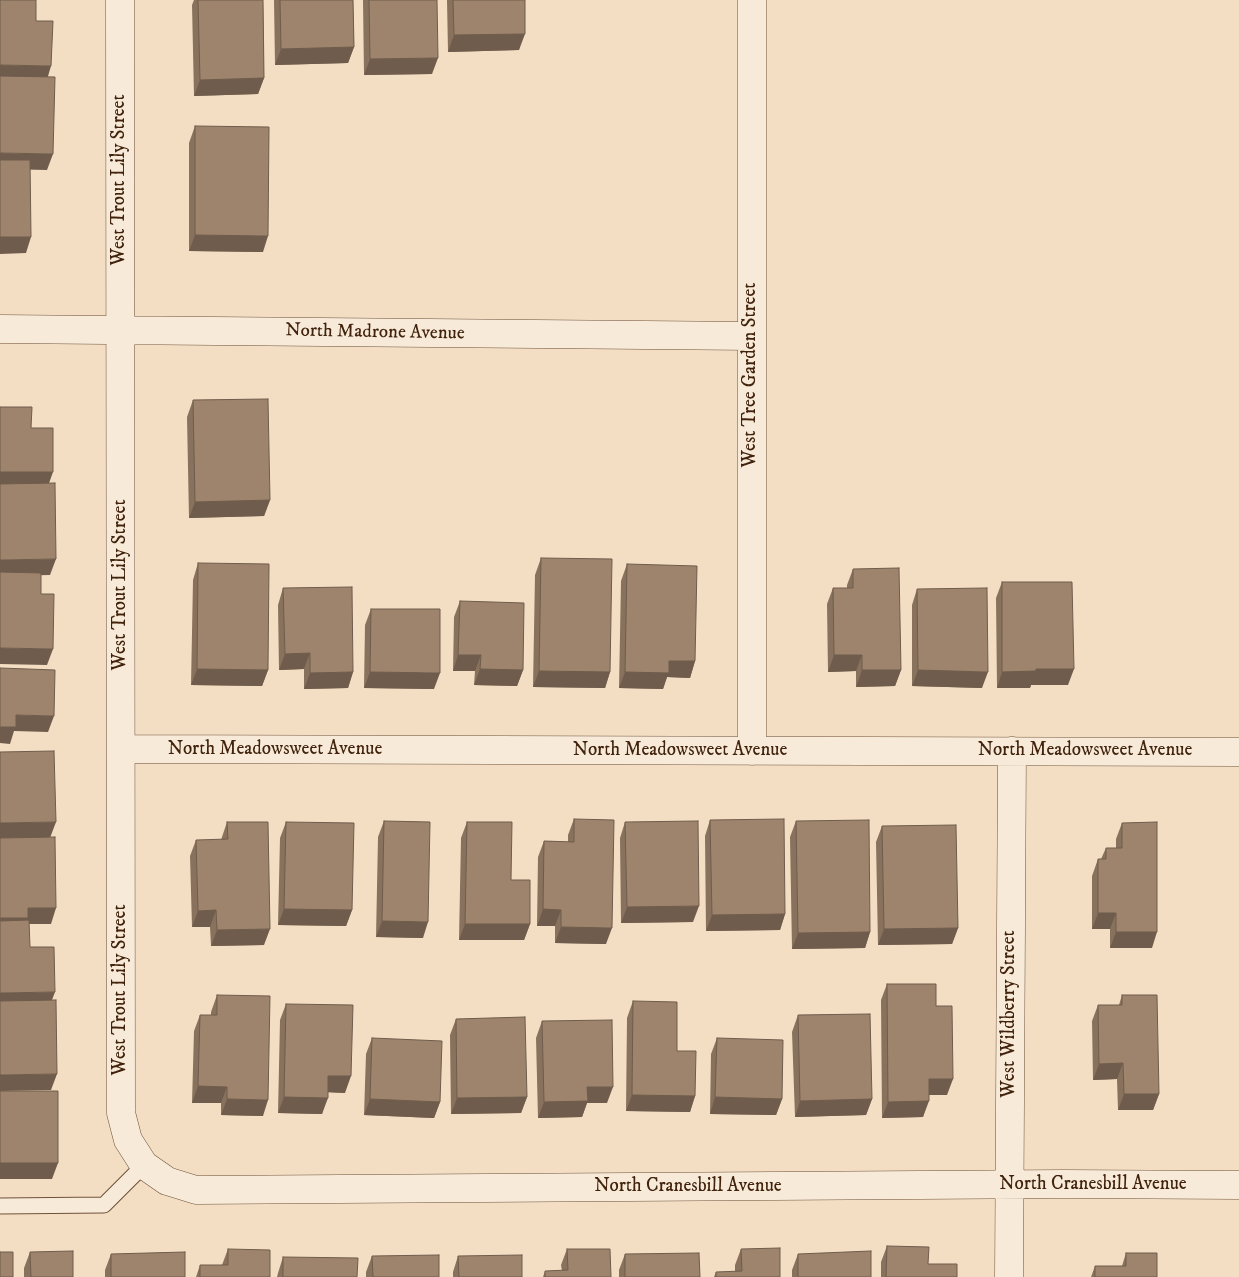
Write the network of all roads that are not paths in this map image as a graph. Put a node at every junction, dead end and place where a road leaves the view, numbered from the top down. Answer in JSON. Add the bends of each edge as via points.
{"nodes":[{"id":1,"x":120,"y":0,"type":"edge"},
{"id":2,"x":752,"y":0,"type":"edge"},
{"id":3,"x":0,"y":329,"type":"edge"},
{"id":4,"x":121,"y":330,"type":"junction"},
{"id":5,"x":751,"y":336,"type":"junction"},
{"id":6,"x":121,"y":750,"type":"junction"},
{"id":7,"x":752,"y":751,"type":"junction"},
{"id":8,"x":1012,"y":751,"type":"junction"},
{"id":9,"x":1239,"y":752,"type":"edge"},
{"id":10,"x":144,"y":1166,"type":"junction"},
{"id":11,"x":1009,"y":1185,"type":"junction"},
{"id":12,"x":1239,"y":1185,"type":"edge"},
{"id":13,"x":0,"y":1206,"type":"edge"},
{"id":14,"x":1009,"y":1277,"type":"edge"}],
"edges":[{"from":1,"to":4,"type":"street","name":"West Trout Lily Street"},
{"from":2,"to":5,"type":"street","name":"West Tree Garden Street"},
{"from":3,"to":4,"type":"street","name":"North Madrone Avenue"},
{"from":4,"to":5,"type":"street","name":"North Madrone Avenue"},
{"from":4,"to":6,"type":"street","name":"West Trout Lily Street"},
{"from":5,"to":7,"type":"street","name":"West Tree Garden Street"},
{"from":6,"to":7,"type":"street","name":"North Meadowsweet Avenue"},
{"from":6,"to":10,"type":"street","name":"West Trout Lily Street","via":[[121,1113],[128,1140]]},
{"from":7,"to":8,"type":"street","name":"North Meadowsweet Avenue"},
{"from":8,"to":9,"type":"street","name":"North Meadowsweet Avenue"},
{"from":8,"to":11,"type":"street","name":"West Wildberry Street"},
{"from":10,"to":11,"type":"street","name":"North Cranesbill Avenue","via":[[167,1181],[196,1190]]},
{"from":10,"to":13,"type":"lane","via":[[104,1205]]},
{"from":11,"to":12,"type":"street","name":"North Cranesbill Avenue"},
{"from":11,"to":14,"type":"street","name":"West Wildberry Street"}]}
